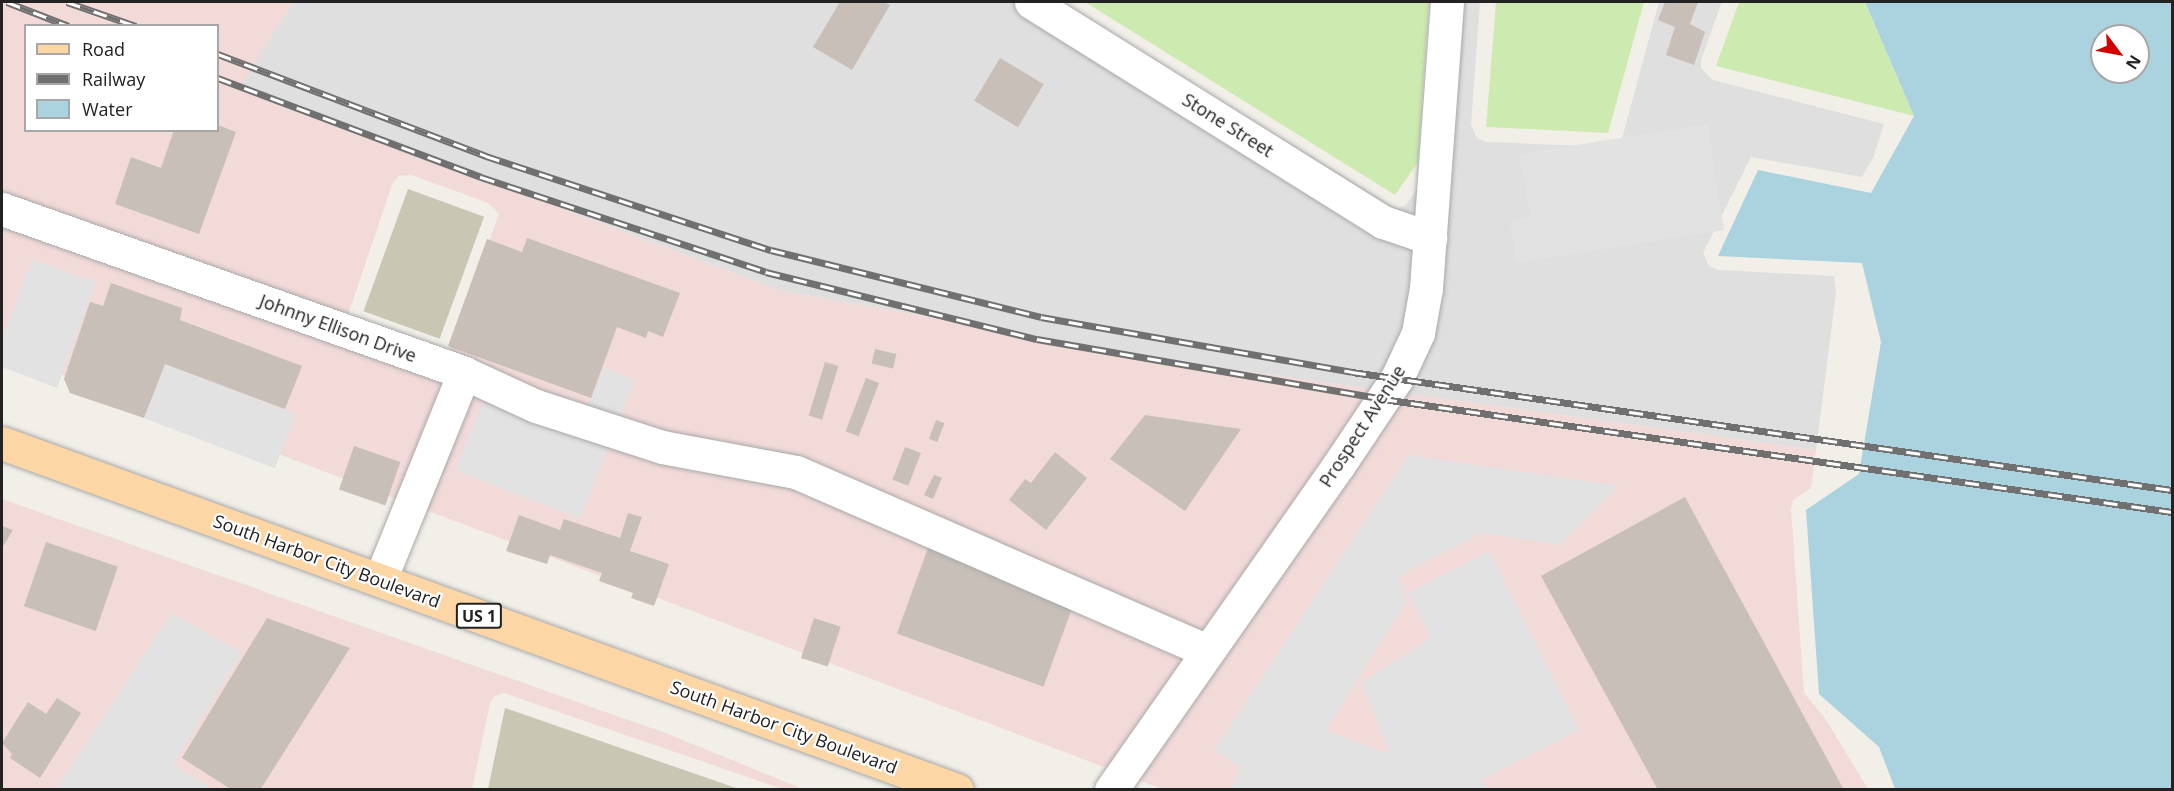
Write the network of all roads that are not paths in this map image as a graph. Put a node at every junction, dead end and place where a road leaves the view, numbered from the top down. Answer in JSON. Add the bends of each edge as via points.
{"nodes":[{"id":1,"x":1031,"y":2,"type":"edge"},
{"id":2,"x":1447,"y":2,"type":"edge"},
{"id":3,"x":2,"y":209,"type":"edge"},
{"id":4,"x":1430,"y":238,"type":"junction"},
{"id":5,"x":464,"y":373,"type":"junction"},
{"id":6,"x":2,"y":443,"type":"edge"},
{"id":7,"x":380,"y":580,"type":"junction"},
{"id":8,"x":1208,"y":651,"type":"junction"},
{"id":9,"x":957,"y":789,"type":"edge"},
{"id":10,"x":1111,"y":789,"type":"edge"}],
"edges":[{"from":1,"to":4,"type":"street","name":"Stone Street","via":[[1383,222]]},
{"from":2,"to":4,"type":"street","name":"Prospect Avenue"},
{"from":3,"to":5,"type":"street","name":"Johnny Ellison Drive"},
{"from":4,"to":8,"type":"street","name":"Prospect Avenue","via":[[1420,325],[1397,378]]},
{"from":5,"to":7,"type":"street"},
{"from":5,"to":8,"type":"street","name":"Johnny Ellison Drive","via":[[536,406],[662,447],[796,472]]},
{"from":6,"to":7,"type":"main road","name":"South Harbor City Boulevard","number":"US 1"},
{"from":7,"to":9,"type":"main road","name":"South Harbor City Boulevard","number":"US 1"},
{"from":8,"to":10,"type":"street","name":"Prospect Avenue"}]}
